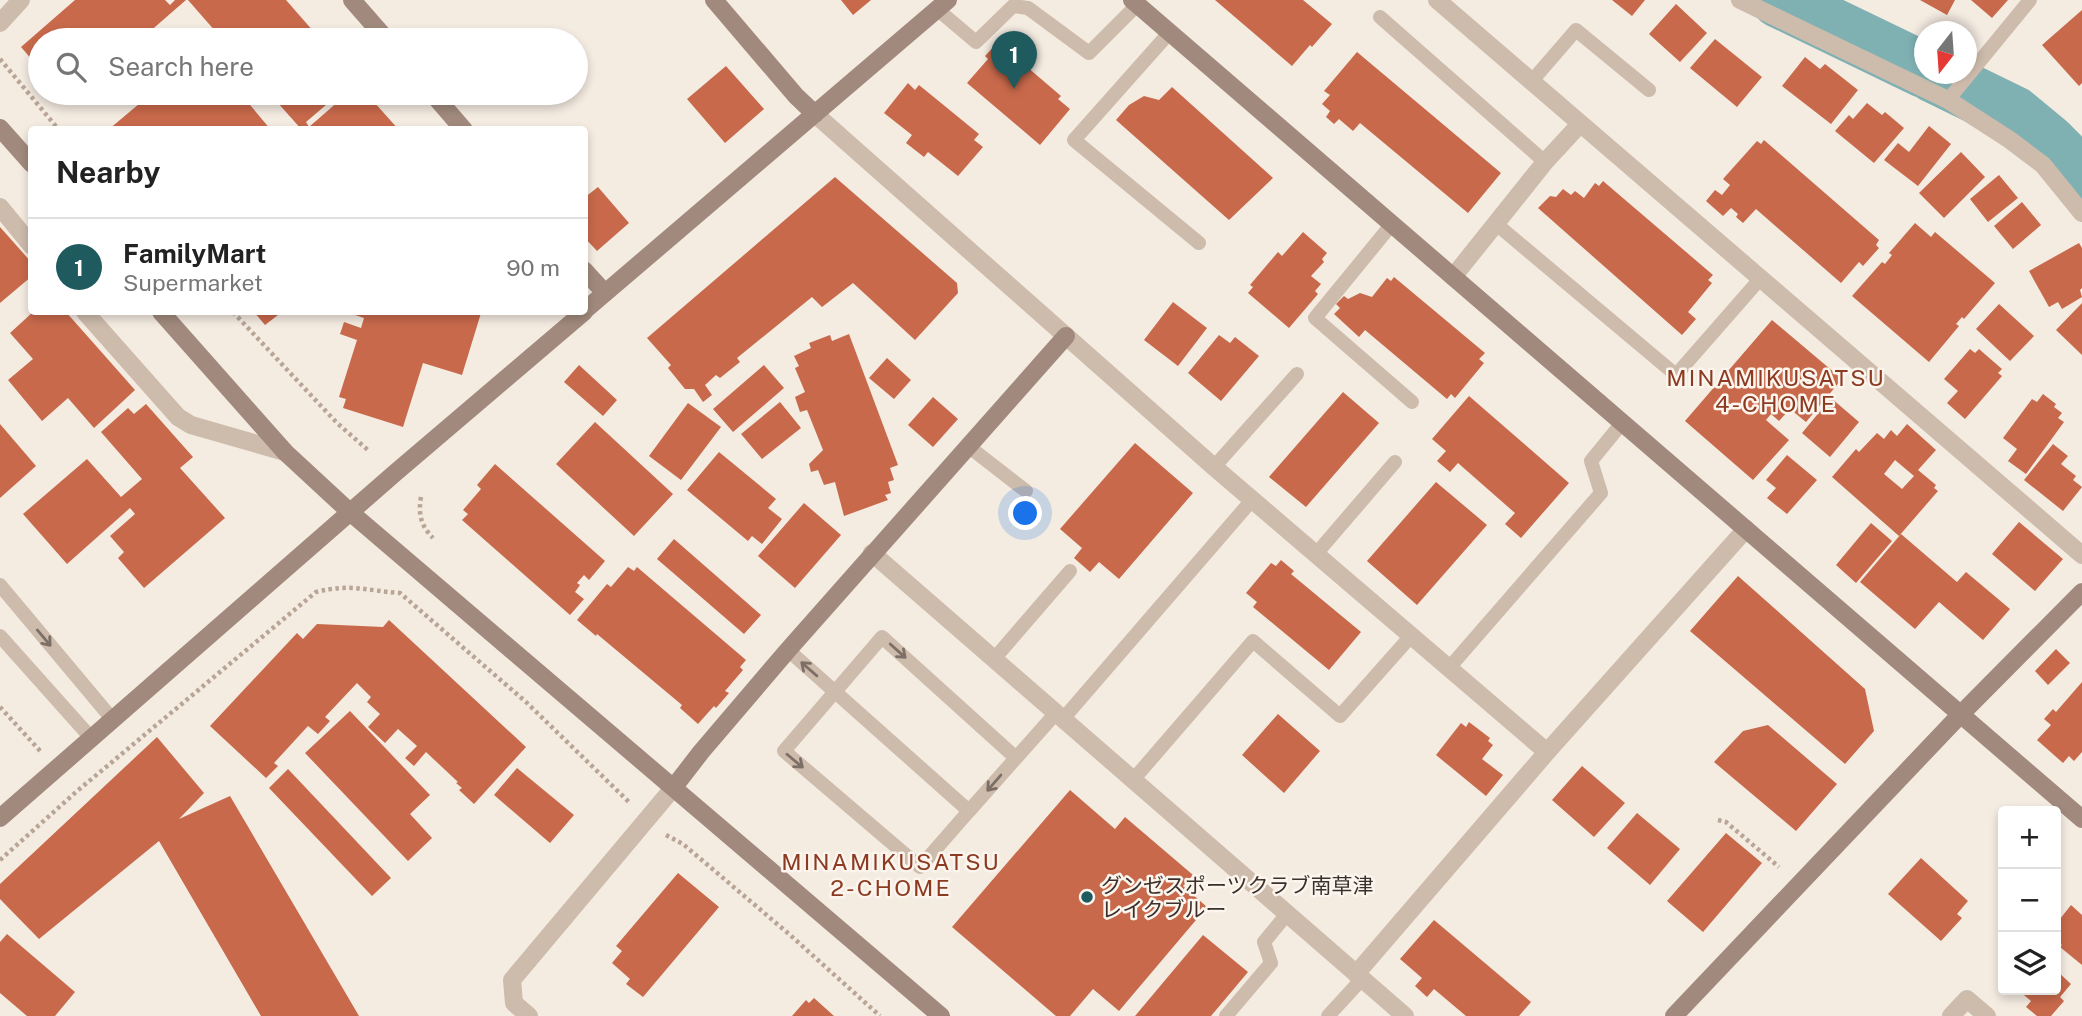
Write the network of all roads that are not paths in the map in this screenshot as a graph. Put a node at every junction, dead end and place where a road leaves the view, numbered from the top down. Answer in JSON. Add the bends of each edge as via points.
{"nodes":[{"id":1,"x":21,"y":0,"type":"edge"},
{"id":2,"x":352,"y":0,"type":"edge"},
{"id":3,"x":713,"y":0,"type":"edge"},
{"id":4,"x":1437,"y":0,"type":"edge"},
{"id":5,"x":1740,"y":0,"type":"edge"},
{"id":6,"x":2030,"y":0,"type":"edge"},
{"id":7,"x":1135,"y":2,"type":"edge"},
{"id":8,"x":943,"y":4,"type":"edge"},
{"id":9,"x":1380,"y":17,"type":"dead end"},
{"id":10,"x":0,"y":23,"type":"edge"},
{"id":11,"x":376,"y":28,"type":"edge"},
{"id":12,"x":1170,"y":32,"type":"junction"},
{"id":13,"x":1531,"y":82,"type":"junction"},
{"id":14,"x":1649,"y":90,"type":"dead end"},
{"id":15,"x":1955,"y":91,"type":"junction"},
{"id":16,"x":442,"y":105,"type":"edge"},
{"id":17,"x":816,"y":114,"type":"junction"},
{"id":18,"x":1580,"y":124,"type":"junction"},
{"id":19,"x":461,"y":126,"type":"edge"},
{"id":20,"x":0,"y":128,"type":"edge"},
{"id":21,"x":28,"y":160,"type":"edge"},
{"id":22,"x":1545,"y":162,"type":"junction"},
{"id":23,"x":0,"y":207,"type":"edge"},
{"id":24,"x":2082,"y":213,"type":"edge"},
{"id":25,"x":1495,"y":223,"type":"junction"},
{"id":26,"x":1392,"y":224,"type":"junction"},
{"id":27,"x":28,"y":241,"type":"edge"},
{"id":28,"x":1199,"y":243,"type":"dead end"},
{"id":29,"x":588,"y":274,"type":"edge"},
{"id":30,"x":1453,"y":277,"type":"junction"},
{"id":31,"x":1760,"y":279,"type":"junction"},
{"id":32,"x":605,"y":293,"type":"junction"},
{"id":33,"x":588,"y":308,"type":"edge"},
{"id":34,"x":88,"y":315,"type":"edge"},
{"id":35,"x":164,"y":315,"type":"edge"},
{"id":36,"x":579,"y":315,"type":"edge"},
{"id":37,"x":1066,"y":336,"type":"junction"},
{"id":38,"x":1297,"y":374,"type":"dead end"},
{"id":39,"x":1412,"y":402,"type":"dead end"},
{"id":40,"x":1622,"y":423,"type":"junction"},
{"id":41,"x":968,"y":446,"type":"junction"},
{"id":42,"x":285,"y":452,"type":"junction"},
{"id":43,"x":1395,"y":462,"type":"dead end"},
{"id":44,"x":1214,"y":467,"type":"junction"},
{"id":45,"x":1026,"y":491,"type":"dead end"},
{"id":46,"x":1252,"y":500,"type":"junction"},
{"id":47,"x":351,"y":513,"type":"junction"},
{"id":48,"x":1746,"y":529,"type":"junction"},
{"id":49,"x":872,"y":553,"type":"junction"},
{"id":50,"x":1316,"y":554,"type":"junction"},
{"id":51,"x":2082,"y":555,"type":"edge"},
{"id":52,"x":1070,"y":571,"type":"dead end"},
{"id":53,"x":0,"y":586,"type":"edge"},
{"id":54,"x":2082,"y":592,"type":"edge"},
{"id":55,"x":0,"y":636,"type":"edge"},
{"id":56,"x":1411,"y":636,"type":"junction"},
{"id":57,"x":788,"y":650,"type":"junction"},
{"id":58,"x":994,"y":659,"type":"junction"},
{"id":59,"x":1449,"y":668,"type":"junction"},
{"id":60,"x":835,"y":692,"type":"junction"},
{"id":61,"x":1960,"y":715,"type":"junction"},
{"id":62,"x":1059,"y":716,"type":"junction"},
{"id":63,"x":113,"y":719,"type":"junction"},
{"id":64,"x":92,"y":739,"type":"junction"},
{"id":65,"x":1547,"y":752,"type":"junction"},
{"id":66,"x":1016,"y":758,"type":"junction"},
{"id":67,"x":1133,"y":780,"type":"junction"},
{"id":68,"x":674,"y":787,"type":"junction"},
{"id":69,"x":969,"y":811,"type":"junction"},
{"id":70,"x":0,"y":818,"type":"edge"},
{"id":71,"x":2082,"y":819,"type":"edge"},
{"id":72,"x":1287,"y":914,"type":"junction"},
{"id":73,"x":1359,"y":976,"type":"junction"},
{"id":74,"x":529,"y":1016,"type":"edge"},
{"id":75,"x":941,"y":1016,"type":"edge"},
{"id":76,"x":1226,"y":1016,"type":"edge"},
{"id":77,"x":1328,"y":1016,"type":"edge"},
{"id":78,"x":1405,"y":1016,"type":"edge"},
{"id":79,"x":1674,"y":1016,"type":"edge"},
{"id":80,"x":1951,"y":1016,"type":"edge"},
{"id":81,"x":1987,"y":1016,"type":"edge"}],
"edges":[{"from":1,"to":10,"type":"street"},
{"from":2,"to":11,"type":"street"},
{"from":3,"to":17,"type":"street"},
{"from":4,"to":13,"type":"street"},
{"from":5,"to":15,"type":"street"},
{"from":6,"to":15,"type":"lane"},
{"from":7,"to":8,"type":"lane","via":[[1089,53],[1028,8],[1013,6],[976,42]]},
{"from":7,"to":12,"type":"street"},
{"from":8,"to":17,"type":"street"},
{"from":9,"to":22,"type":"lane"},
{"from":12,"to":26,"type":"street"},
{"from":12,"to":28,"type":"lane","via":[[1074,139]]},
{"from":13,"to":14,"type":"lane","via":[[1576,30]]},
{"from":13,"to":18,"type":"street"},
{"from":15,"to":24,"type":"street","via":[[2043,165]]},
{"from":16,"to":19,"type":"street"},
{"from":17,"to":32,"type":"street"},
{"from":17,"to":37,"type":"street"},
{"from":18,"to":22,"type":"street"},
{"from":18,"to":31,"type":"street"},
{"from":20,"to":21,"type":"street"},
{"from":22,"to":25,"type":"street"},
{"from":23,"to":27,"type":"street"},
{"from":25,"to":30,"type":"street"},
{"from":25,"to":31,"type":"lane","via":[[1676,374]]},
{"from":26,"to":30,"type":"street"},
{"from":26,"to":39,"type":"lane","via":[[1315,318]]},
{"from":29,"to":32,"type":"street"},
{"from":30,"to":40,"type":"street"},
{"from":31,"to":51,"type":"street"},
{"from":32,"to":33,"type":"street"},
{"from":34,"to":42,"type":"street","via":[[178,417],[191,425]]},
{"from":35,"to":42,"type":"street"},
{"from":36,"to":47,"type":"street"},
{"from":37,"to":41,"type":"street"},
{"from":37,"to":44,"type":"street"},
{"from":38,"to":44,"type":"lane"},
{"from":40,"to":48,"type":"street"},
{"from":40,"to":59,"type":"lane","via":[[1591,461],[1601,493]]},
{"from":41,"to":45,"type":"lane"},
{"from":41,"to":49,"type":"street"},
{"from":42,"to":47,"type":"street"},
{"from":43,"to":50,"type":"lane"},
{"from":44,"to":46,"type":"street"},
{"from":46,"to":50,"type":"street"},
{"from":46,"to":62,"type":"lane"},
{"from":47,"to":63,"type":"street"},
{"from":47,"to":68,"type":"street"},
{"from":48,"to":61,"type":"street"},
{"from":48,"to":65,"type":"street"},
{"from":49,"to":57,"type":"street"},
{"from":49,"to":58,"type":"street"},
{"from":50,"to":56,"type":"street"},
{"from":52,"to":58,"type":"lane"},
{"from":53,"to":63,"type":"lane","one_way":true},
{"from":54,"to":61,"type":"street"},
{"from":55,"to":64,"type":"lane"},
{"from":56,"to":59,"type":"street"},
{"from":56,"to":67,"type":"lane","via":[[1340,716],[1253,641]]},
{"from":60,"to":57,"type":"lane","one_way":true},
{"from":57,"to":68,"type":"street"},
{"from":58,"to":62,"type":"street"},
{"from":59,"to":65,"type":"street"},
{"from":60,"to":66,"type":"lane","one_way":true,"via":[[882,637]]},
{"from":60,"to":69,"type":"lane"},
{"from":60,"to":69,"type":"lane","one_way":true,"via":[[784,751],[920,867]]},
{"from":61,"to":71,"type":"street"},
{"from":61,"to":79,"type":"street"},
{"from":62,"to":66,"type":"lane"},
{"from":62,"to":67,"type":"street"},
{"from":63,"to":64,"type":"street"},
{"from":64,"to":70,"type":"street"},
{"from":65,"to":73,"type":"street"},
{"from":66,"to":69,"type":"lane","one_way":true},
{"from":67,"to":72,"type":"street"},
{"from":68,"to":74,"type":"street","via":[[512,980],[514,1003]]},
{"from":68,"to":75,"type":"street"},
{"from":72,"to":73,"type":"street"},
{"from":72,"to":76,"type":"lane","via":[[1264,942],[1271,963]]},
{"from":73,"to":77,"type":"lane"},
{"from":73,"to":78,"type":"street"},
{"from":80,"to":81,"type":"street","via":[[1967,999]]}]}
